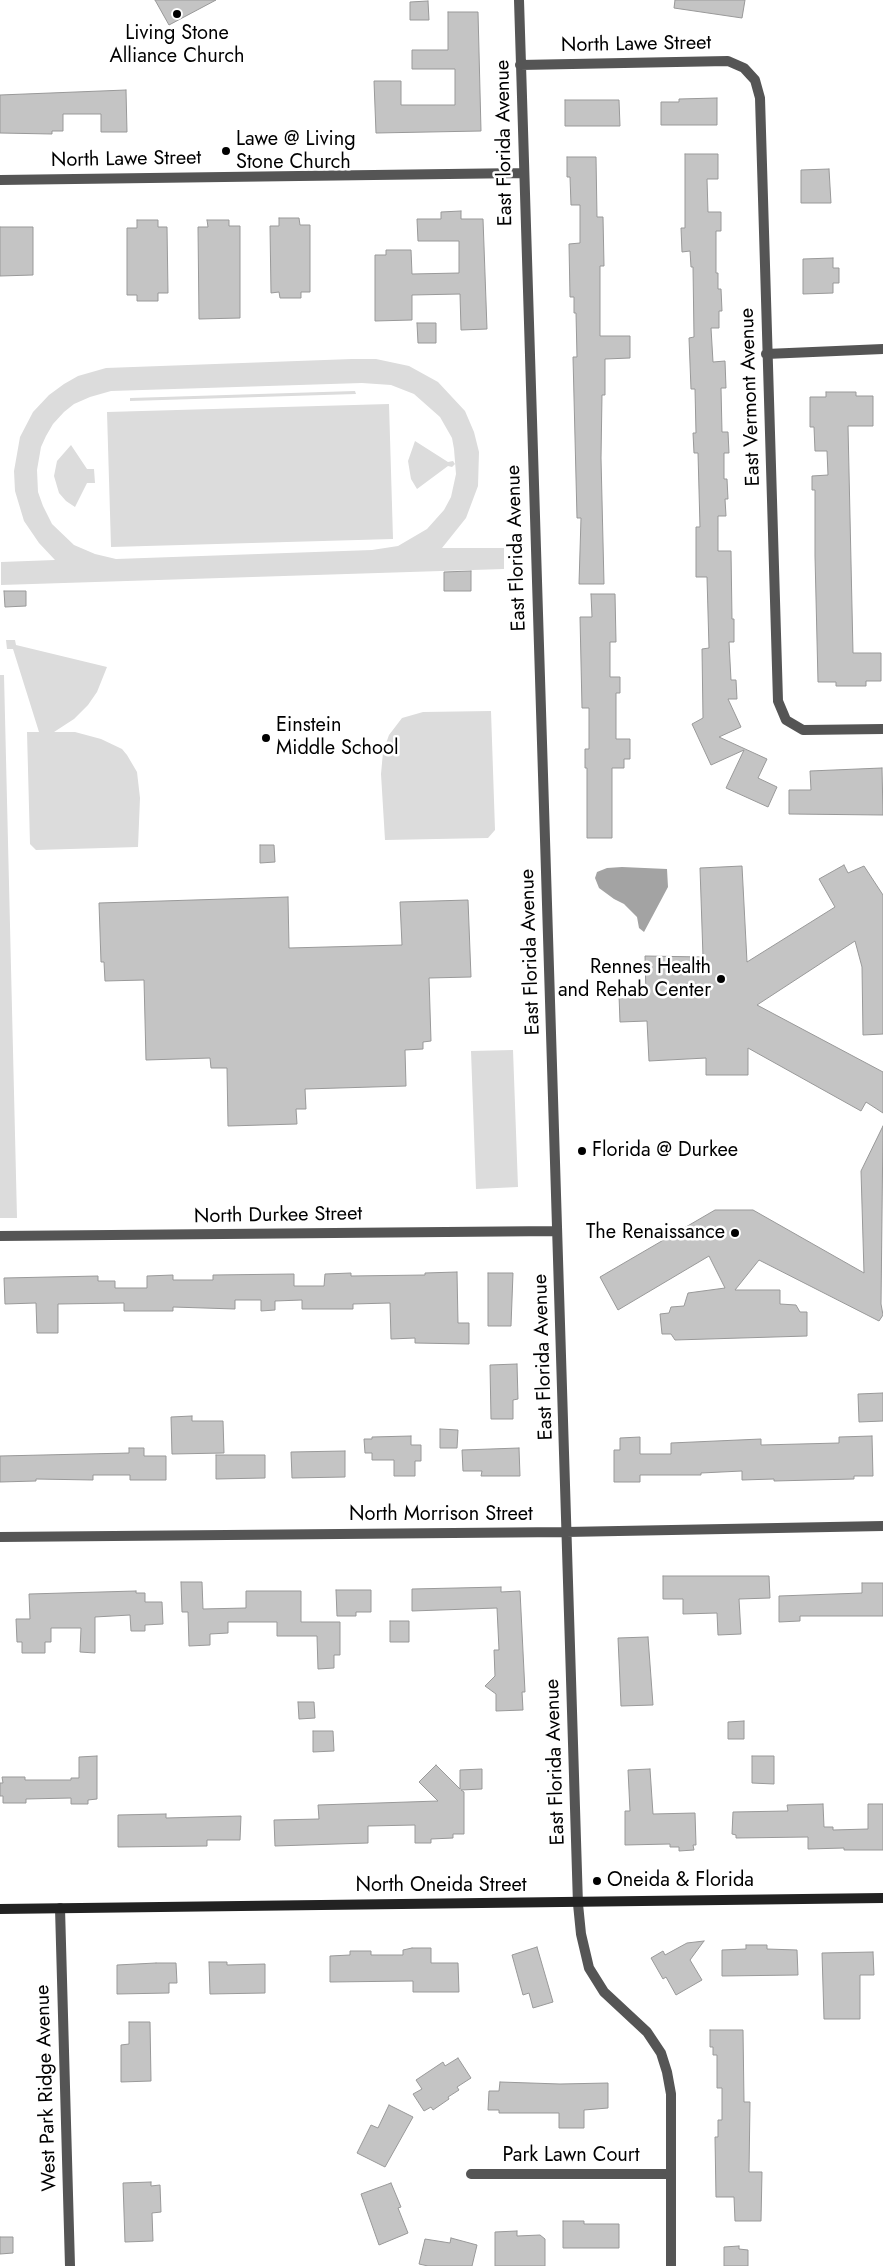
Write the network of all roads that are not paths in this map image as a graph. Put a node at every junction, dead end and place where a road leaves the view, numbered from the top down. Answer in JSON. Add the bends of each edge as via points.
{"nodes":[{"id":1,"x":519,"y":0,"type":"edge"},
{"id":2,"x":520,"y":64,"type":"junction"},
{"id":3,"x":749,"y":73,"type":"joint"},
{"id":4,"x":522,"y":173,"type":"junction"},
{"id":5,"x":0,"y":180,"type":"edge"},
{"id":6,"x":883,"y":349,"type":"edge"},
{"id":7,"x":766,"y":354,"type":"junction"},
{"id":8,"x":883,"y":729,"type":"edge"},
{"id":9,"x":557,"y":1231,"type":"junction"},
{"id":10,"x":0,"y":1236,"type":"edge"},
{"id":11,"x":883,"y":1526,"type":"edge"},
{"id":12,"x":566,"y":1532,"type":"junction"},
{"id":13,"x":0,"y":1537,"type":"edge"},
{"id":14,"x":883,"y":1898,"type":"edge"},
{"id":15,"x":578,"y":1904,"type":"junction"},
{"id":16,"x":60,"y":1908,"type":"junction"},
{"id":17,"x":0,"y":1909,"type":"edge"},
{"id":18,"x":471,"y":2174,"type":"dead end"},
{"id":19,"x":670,"y":2174,"type":"junction"},
{"id":20,"x":70,"y":2266,"type":"edge"},
{"id":21,"x":671,"y":2266,"type":"edge"}],
"edges":[{"from":1,"to":2,"type":"street","name":"East Florida Avenue"},
{"from":2,"to":3,"type":"street","name":"North Lawe Street","via":[[728,61]]},
{"from":2,"to":4,"type":"street","name":"East Florida Avenue"},
{"from":3,"to":7,"type":"street","name":"East Vermont Avenue","via":[[755,80],[760,98]]},
{"from":4,"to":5,"type":"street","name":"North Lawe Street"},
{"from":4,"to":9,"type":"street","name":"East Florida Avenue"},
{"from":6,"to":7,"type":"street"},
{"from":7,"to":8,"type":"street","name":"East Vermont Avenue","via":[[778,701],[786,720],[803,730]]},
{"from":9,"to":10,"type":"street","name":"North Durkee Street"},
{"from":9,"to":12,"type":"street","name":"East Florida Avenue"},
{"from":11,"to":12,"type":"street","name":"North Morrison Street"},
{"from":12,"to":13,"type":"street","name":"North Morrison Street"},
{"from":12,"to":15,"type":"street","name":"East Florida Avenue"},
{"from":14,"to":15,"type":"street","name":"North Oneida Street"},
{"from":15,"to":16,"type":"street","name":"North Oneida Street"},
{"from":15,"to":19,"type":"street","name":"East Florida Avenue","via":[[589,1968],[604,1992],[647,2032],[661,2052],[668,2072],[671,2094]]},
{"from":16,"to":17,"type":"street","name":"North Oneida Street"},
{"from":16,"to":20,"type":"street","name":"West Park Ridge Avenue"},
{"from":18,"to":19,"type":"street","name":"Park Lawn Court"},
{"from":19,"to":21,"type":"street","name":"East Florida Avenue"}]}
